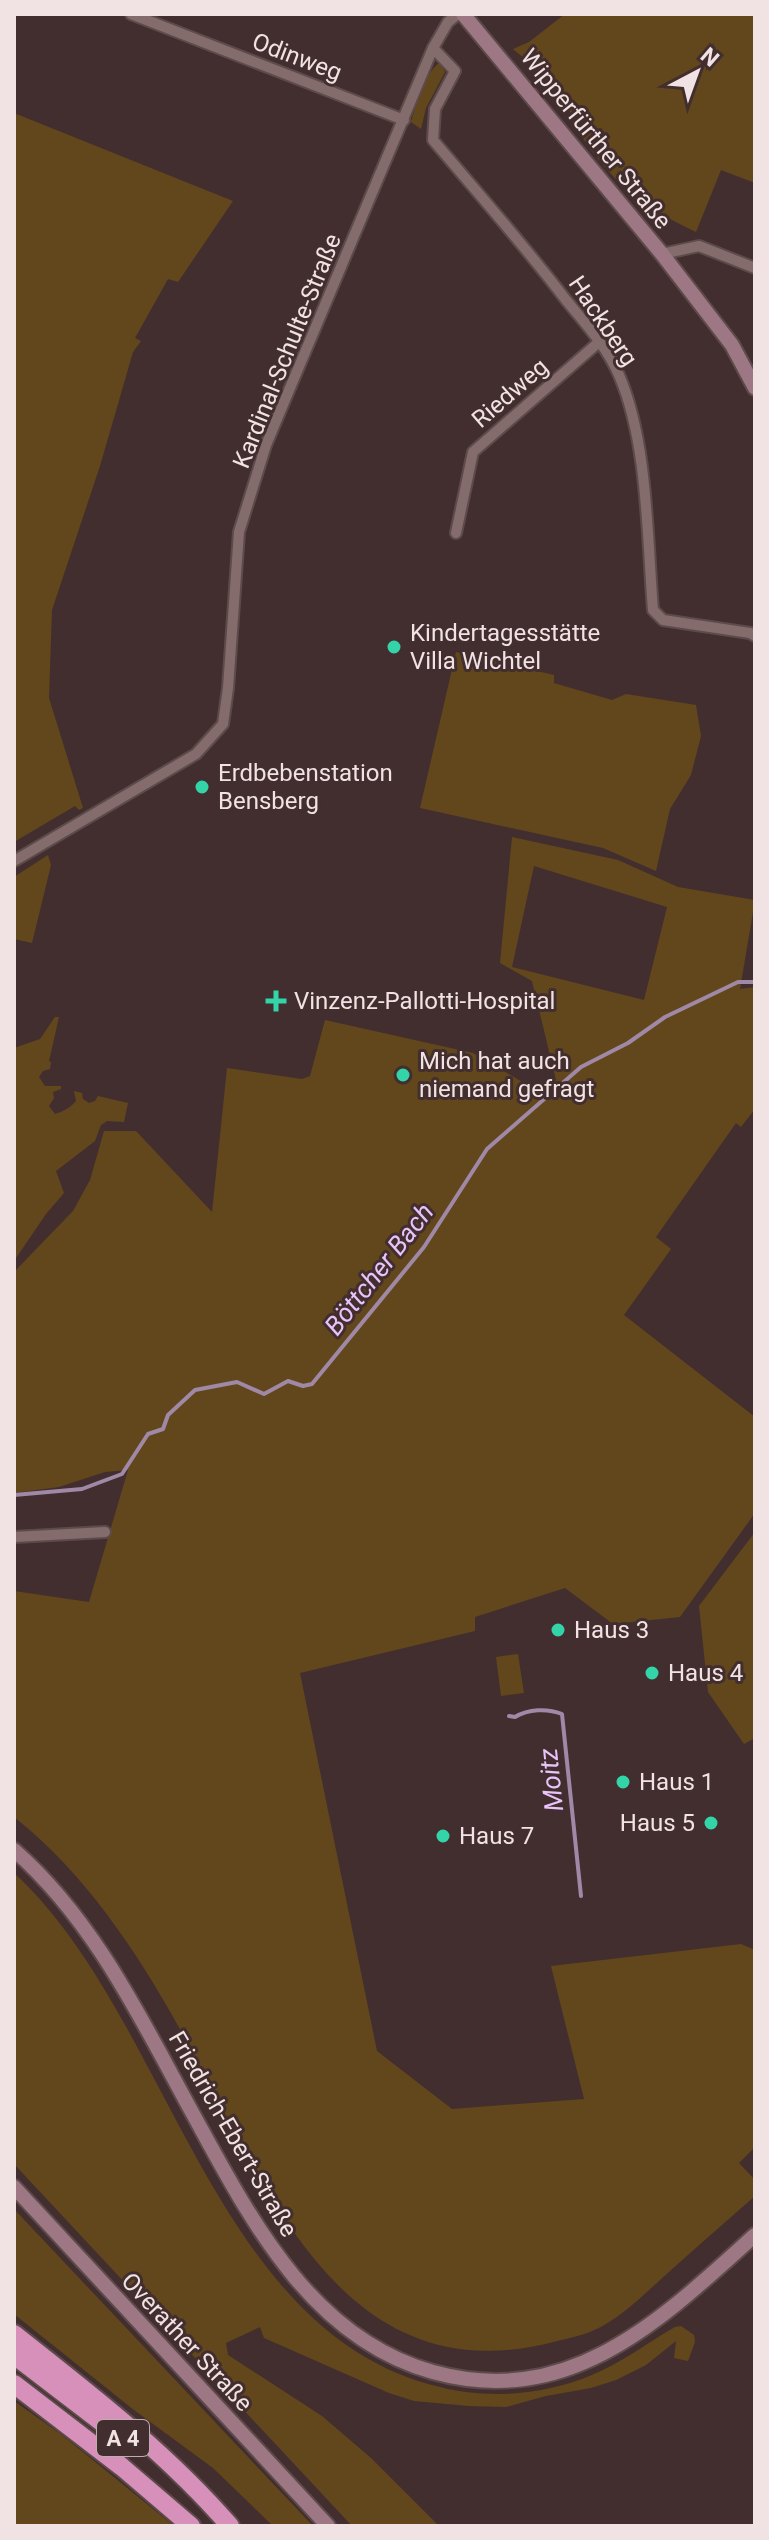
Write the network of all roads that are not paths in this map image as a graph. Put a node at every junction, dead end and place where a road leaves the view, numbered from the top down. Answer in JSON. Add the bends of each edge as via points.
{"nodes":[{"id":1,"x":131,"y":14,"type":"edge"},
{"id":2,"x":460,"y":14,"type":"edge"},
{"id":3,"x":433,"y":48,"type":"junction"},
{"id":4,"x":404,"y":120,"type":"junction"},
{"id":5,"x":662,"y":254,"type":"junction"},
{"id":6,"x":755,"y":268,"type":"edge"},
{"id":7,"x":599,"y":342,"type":"junction"},
{"id":8,"x":755,"y":388,"type":"edge"},
{"id":9,"x":456,"y":533,"type":"dead end"},
{"id":10,"x":755,"y":636,"type":"edge"},
{"id":11,"x":14,"y":861,"type":"edge"},
{"id":12,"x":105,"y":1532,"type":"dead end"},
{"id":13,"x":14,"y":1537,"type":"edge"},
{"id":14,"x":14,"y":1850,"type":"edge"},
{"id":15,"x":14,"y":2187,"type":"edge"},
{"id":16,"x":755,"y":2235,"type":"edge"},
{"id":17,"x":14,"y":2334,"type":"edge"},
{"id":18,"x":14,"y":2355,"type":"edge"},
{"id":19,"x":14,"y":2384,"type":"edge"},
{"id":20,"x":191,"y":2526,"type":"edge"},
{"id":21,"x":229,"y":2526,"type":"edge"},
{"id":22,"x":328,"y":2526,"type":"edge"}],
"edges":[{"from":1,"to":4,"type":"street","name":"Odinweg"},
{"from":2,"to":3,"type":"street","name":"Kardinal-Schulte-Straße","via":[[448,22]]},
{"from":2,"to":5,"type":"main road","name":"Wipperfürther Straße"},
{"from":3,"to":4,"type":"street","name":"Kardinal-Schulte-Straße"},
{"from":3,"to":7,"type":"street","name":"Hackberg","via":[[455,71],[435,109],[433,140]]},
{"from":4,"to":11,"type":"street","name":"Kardinal-Schulte-Straße","via":[[266,445],[239,532],[223,724],[196,754]]},
{"from":5,"to":6,"type":"street","name":"Wipperfürther Straße","via":[[699,246]]},
{"from":5,"to":8,"type":"main road","via":[[732,345]]},
{"from":7,"to":9,"type":"street","name":"Riedweg","via":[[473,452]]},
{"from":7,"to":10,"type":"street","name":"Hackberg","via":[[618,374],[634,419],[653,610],[663,620]]},
{"from":12,"to":13,"type":"street"},
{"from":14,"to":16,"type":"main road","name":"Friedrich-Ebert-Straße","via":[[74,1914],[119,1980],[242,2201],[281,2260],[329,2313],[395,2359],[441,2374],[486,2380],[516,2381],[580,2366],[650,2326]]},
{"from":15,"to":22,"type":"main road","name":"Overather Straße"},
{"from":17,"to":21,"type":"highway","via":[[160,2453]]},
{"from":18,"to":21,"type":"highway","number":"A 4"},
{"from":19,"to":20,"type":"highway","number":"A 4"}]}
